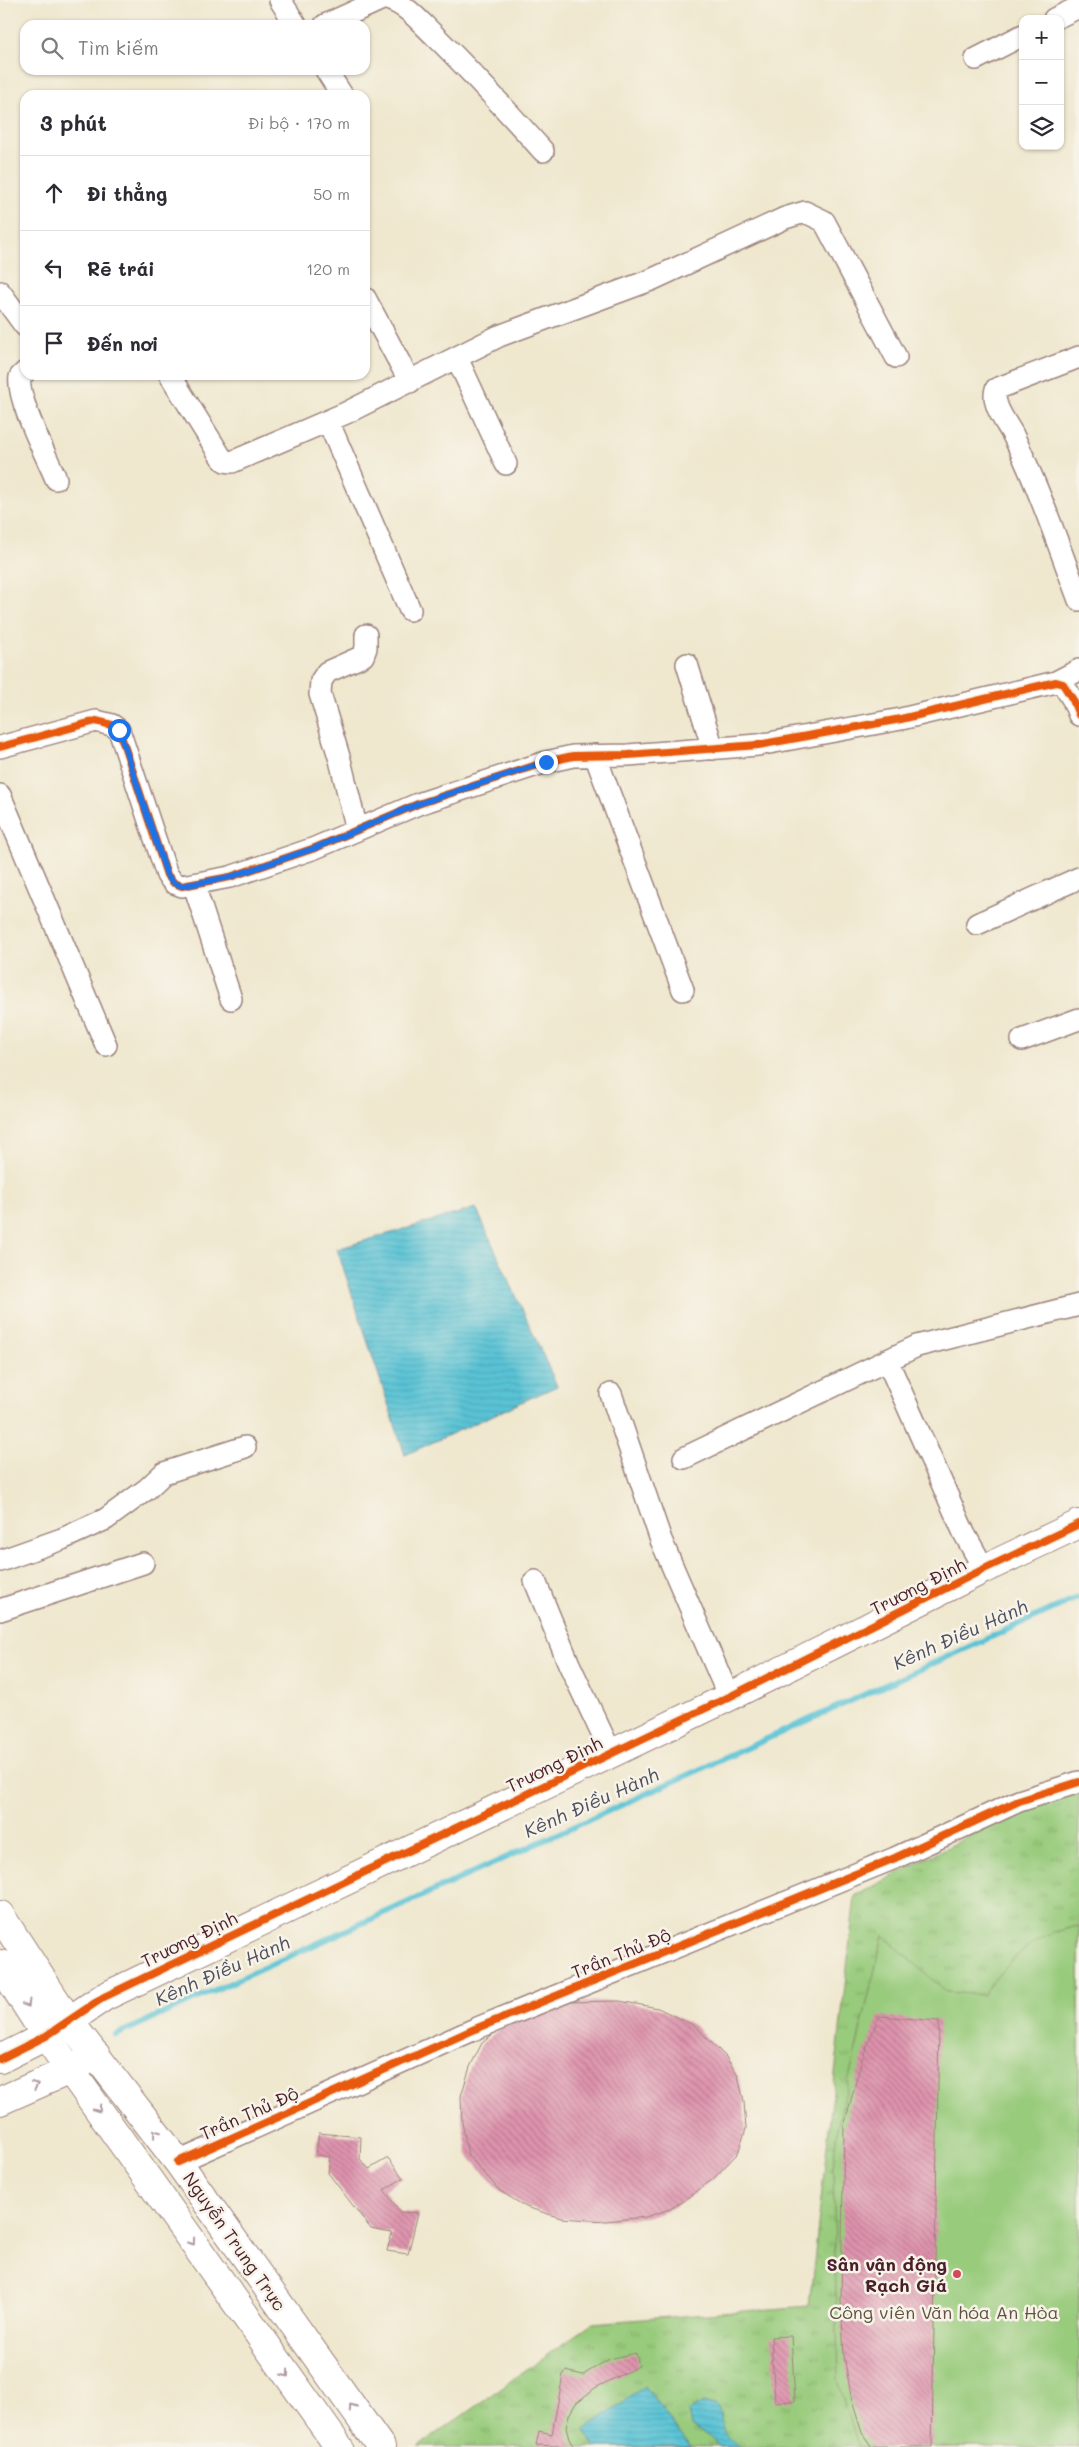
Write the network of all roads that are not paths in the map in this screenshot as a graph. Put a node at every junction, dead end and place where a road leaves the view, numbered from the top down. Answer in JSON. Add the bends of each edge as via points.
{"nodes":[{"id":1,"x":280,"y":0,"type":"edge"},
{"id":2,"x":378,"y":0,"type":"edge"},
{"id":3,"x":390,"y":0,"type":"edge"},
{"id":4,"x":1079,"y":7,"type":"edge"},
{"id":5,"x":1062,"y":15,"type":"edge"},
{"id":6,"x":293,"y":20,"type":"edge"},
{"id":7,"x":336,"y":20,"type":"edge"},
{"id":8,"x":1019,"y":37,"type":"edge"},
{"id":9,"x":976,"y":59,"type":"dead end"},
{"id":10,"x":329,"y":75,"type":"edge"},
{"id":11,"x":339,"y":90,"type":"edge"},
{"id":12,"x":543,"y":151,"type":"dead end"},
{"id":13,"x":0,"y":292,"type":"edge"},
{"id":14,"x":370,"y":307,"type":"edge"},
{"id":15,"x":20,"y":319,"type":"edge"},
{"id":16,"x":896,"y":357,"type":"dead end"},
{"id":17,"x":1079,"y":357,"type":"edge"},
{"id":18,"x":457,"y":358,"type":"junction"},
{"id":19,"x":20,"y":380,"type":"edge"},
{"id":20,"x":173,"y":380,"type":"edge"},
{"id":21,"x":410,"y":382,"type":"junction"},
{"id":22,"x":328,"y":421,"type":"junction"},
{"id":23,"x":506,"y":464,"type":"dead end"},
{"id":24,"x":56,"y":479,"type":"dead end"},
{"id":25,"x":1079,"y":600,"type":"edge"},
{"id":26,"x":410,"y":610,"type":"dead end"},
{"id":27,"x":366,"y":635,"type":"dead end"},
{"id":28,"x":687,"y":664,"type":"dead end"},
{"id":29,"x":1079,"y":670,"type":"edge"},
{"id":30,"x":1056,"y":682,"type":"junction"},
{"id":31,"x":1079,"y":715,"type":"edge"},
{"id":32,"x":0,"y":747,"type":"edge"},
{"id":33,"x":713,"y":749,"type":"junction"},
{"id":34,"x":594,"y":755,"type":"junction"},
{"id":35,"x":0,"y":795,"type":"edge"},
{"id":36,"x":357,"y":830,"type":"junction"},
{"id":37,"x":1079,"y":878,"type":"edge"},
{"id":38,"x":194,"y":885,"type":"junction"},
{"id":39,"x":977,"y":924,"type":"dead end"},
{"id":40,"x":683,"y":990,"type":"dead end"},
{"id":41,"x":232,"y":1000,"type":"dead end"},
{"id":42,"x":1079,"y":1019,"type":"edge"},
{"id":43,"x":1022,"y":1040,"type":"dead end"},
{"id":44,"x":106,"y":1045,"type":"dead end"},
{"id":45,"x":1079,"y":1304,"type":"edge"},
{"id":46,"x":887,"y":1360,"type":"junction"},
{"id":47,"x":611,"y":1394,"type":"dead end"},
{"id":48,"x":245,"y":1448,"type":"dead end"},
{"id":49,"x":684,"y":1458,"type":"dead end"},
{"id":50,"x":1079,"y":1524,"type":"edge"},
{"id":51,"x":0,"y":1561,"type":"edge"},
{"id":52,"x":143,"y":1563,"type":"dead end"},
{"id":53,"x":984,"y":1569,"type":"junction"},
{"id":54,"x":535,"y":1581,"type":"dead end"},
{"id":55,"x":0,"y":1610,"type":"edge"},
{"id":56,"x":729,"y":1697,"type":"junction"},
{"id":57,"x":611,"y":1753,"type":"junction"},
{"id":58,"x":1079,"y":1782,"type":"edge"},
{"id":59,"x":0,"y":1915,"type":"edge"},
{"id":60,"x":0,"y":1964,"type":"edge"},
{"id":61,"x":69,"y":2022,"type":"junction"},
{"id":62,"x":46,"y":2036,"type":"junction"},
{"id":63,"x":96,"y":2055,"type":"junction"},
{"id":64,"x":0,"y":2059,"type":"edge"},
{"id":65,"x":70,"y":2070,"type":"junction"},
{"id":66,"x":0,"y":2101,"type":"edge"},
{"id":67,"x":178,"y":2162,"type":"junction"},
{"id":68,"x":283,"y":2309,"type":"junction"},
{"id":69,"x":252,"y":2327,"type":"junction"},
{"id":70,"x":339,"y":2447,"type":"edge"},
{"id":71,"x":380,"y":2447,"type":"edge"}],
"edges":[{"from":1,"to":6,"type":"street"},
{"from":2,"to":7,"type":"street"},
{"from":3,"to":12,"type":"street","via":[[411,14],[473,73]]},
{"from":4,"to":5,"type":"street"},
{"from":8,"to":9,"type":"street"},
{"from":10,"to":11,"type":"street"},
{"from":13,"to":15,"type":"street"},
{"from":14,"to":21,"type":"street"},
{"from":16,"to":18,"type":"street","via":[[824,221],[805,212],[785,218],[651,280],[499,336]]},
{"from":17,"to":25,"type":"street","via":[[996,389],[994,394],[1052,528]]},
{"from":18,"to":21,"type":"street"},
{"from":18,"to":23,"type":"street"},
{"from":19,"to":24,"type":"street","via":[[29,415]]},
{"from":20,"to":22,"type":"street","via":[[225,461],[232,462]]},
{"from":21,"to":22,"type":"street"},
{"from":22,"to":26,"type":"street"},
{"from":27,"to":36,"type":"street","via":[[363,656],[327,672],[321,681],[320,694]]},
{"from":28,"to":33,"type":"street"},
{"from":29,"to":30,"type":"street"},
{"from":30,"to":31,"type":"street","via":[[1063,684]]},
{"from":30,"to":33,"type":"street","via":[[815,736]]},
{"from":32,"to":38,"type":"street","via":[[96,721],[112,725],[119,730],[167,875],[182,886]]},
{"from":33,"to":34,"type":"street"},
{"from":34,"to":36,"type":"street","via":[[546,762],[418,804]]},
{"from":34,"to":40,"type":"street"},
{"from":35,"to":44,"type":"street"},
{"from":36,"to":38,"type":"street","via":[[266,865]]},
{"from":37,"to":39,"type":"street"},
{"from":38,"to":41,"type":"street"},
{"from":42,"to":43,"type":"street"},
{"from":45,"to":46,"type":"street","via":[[917,1346]]},
{"from":46,"to":49,"type":"street"},
{"from":46,"to":53,"type":"street","via":[[964,1534]]},
{"from":47,"to":56,"type":"street","via":[[660,1540]]},
{"from":48,"to":51,"type":"street","via":[[164,1473],[106,1519]]},
{"from":50,"to":53,"type":"street","name":"Trương Định"},
{"from":52,"to":55,"type":"street"},
{"from":53,"to":56,"type":"street","name":"Trương Định"},
{"from":54,"to":57,"type":"street"},
{"from":56,"to":57,"type":"street","name":"Trương Định"},
{"from":57,"to":61,"type":"street","name":"Trương Định","via":[[104,1997]]},
{"from":58,"to":67,"type":"street","name":"Trần Thủ Độ","via":[[1019,1801],[895,1858],[475,2028]]},
{"from":59,"to":61,"type":"street","name":"Nguyễn Trung Trực"},
{"from":60,"to":62,"type":"street","name":"Nguyễn Trung Trực","one_way":true},
{"from":61,"to":62,"type":"street","name":"Trương Định"},
{"from":61,"to":63,"type":"street","name":"Nguyễn Trung Trực"},
{"from":62,"to":64,"type":"street","name":"Trương Định"},
{"from":62,"to":65,"type":"street","name":"Nguyễn Trung Trực"},
{"from":63,"to":65,"type":"street"},
{"from":67,"to":63,"type":"street","name":"Nguyễn Trung Trực","one_way":true},
{"from":66,"to":65,"type":"street","one_way":true},
{"from":65,"to":69,"type":"street","name":"Nguyễn Trung Trực","one_way":true},
{"from":67,"to":68,"type":"street","name":"Nguyễn Trung Trực"},
{"from":68,"to":69,"type":"street"},
{"from":71,"to":68,"type":"street","name":"Nguyễn Trung Trực","one_way":true},
{"from":69,"to":70,"type":"street","name":"Nguyễn Trung Trực","one_way":true}]}
